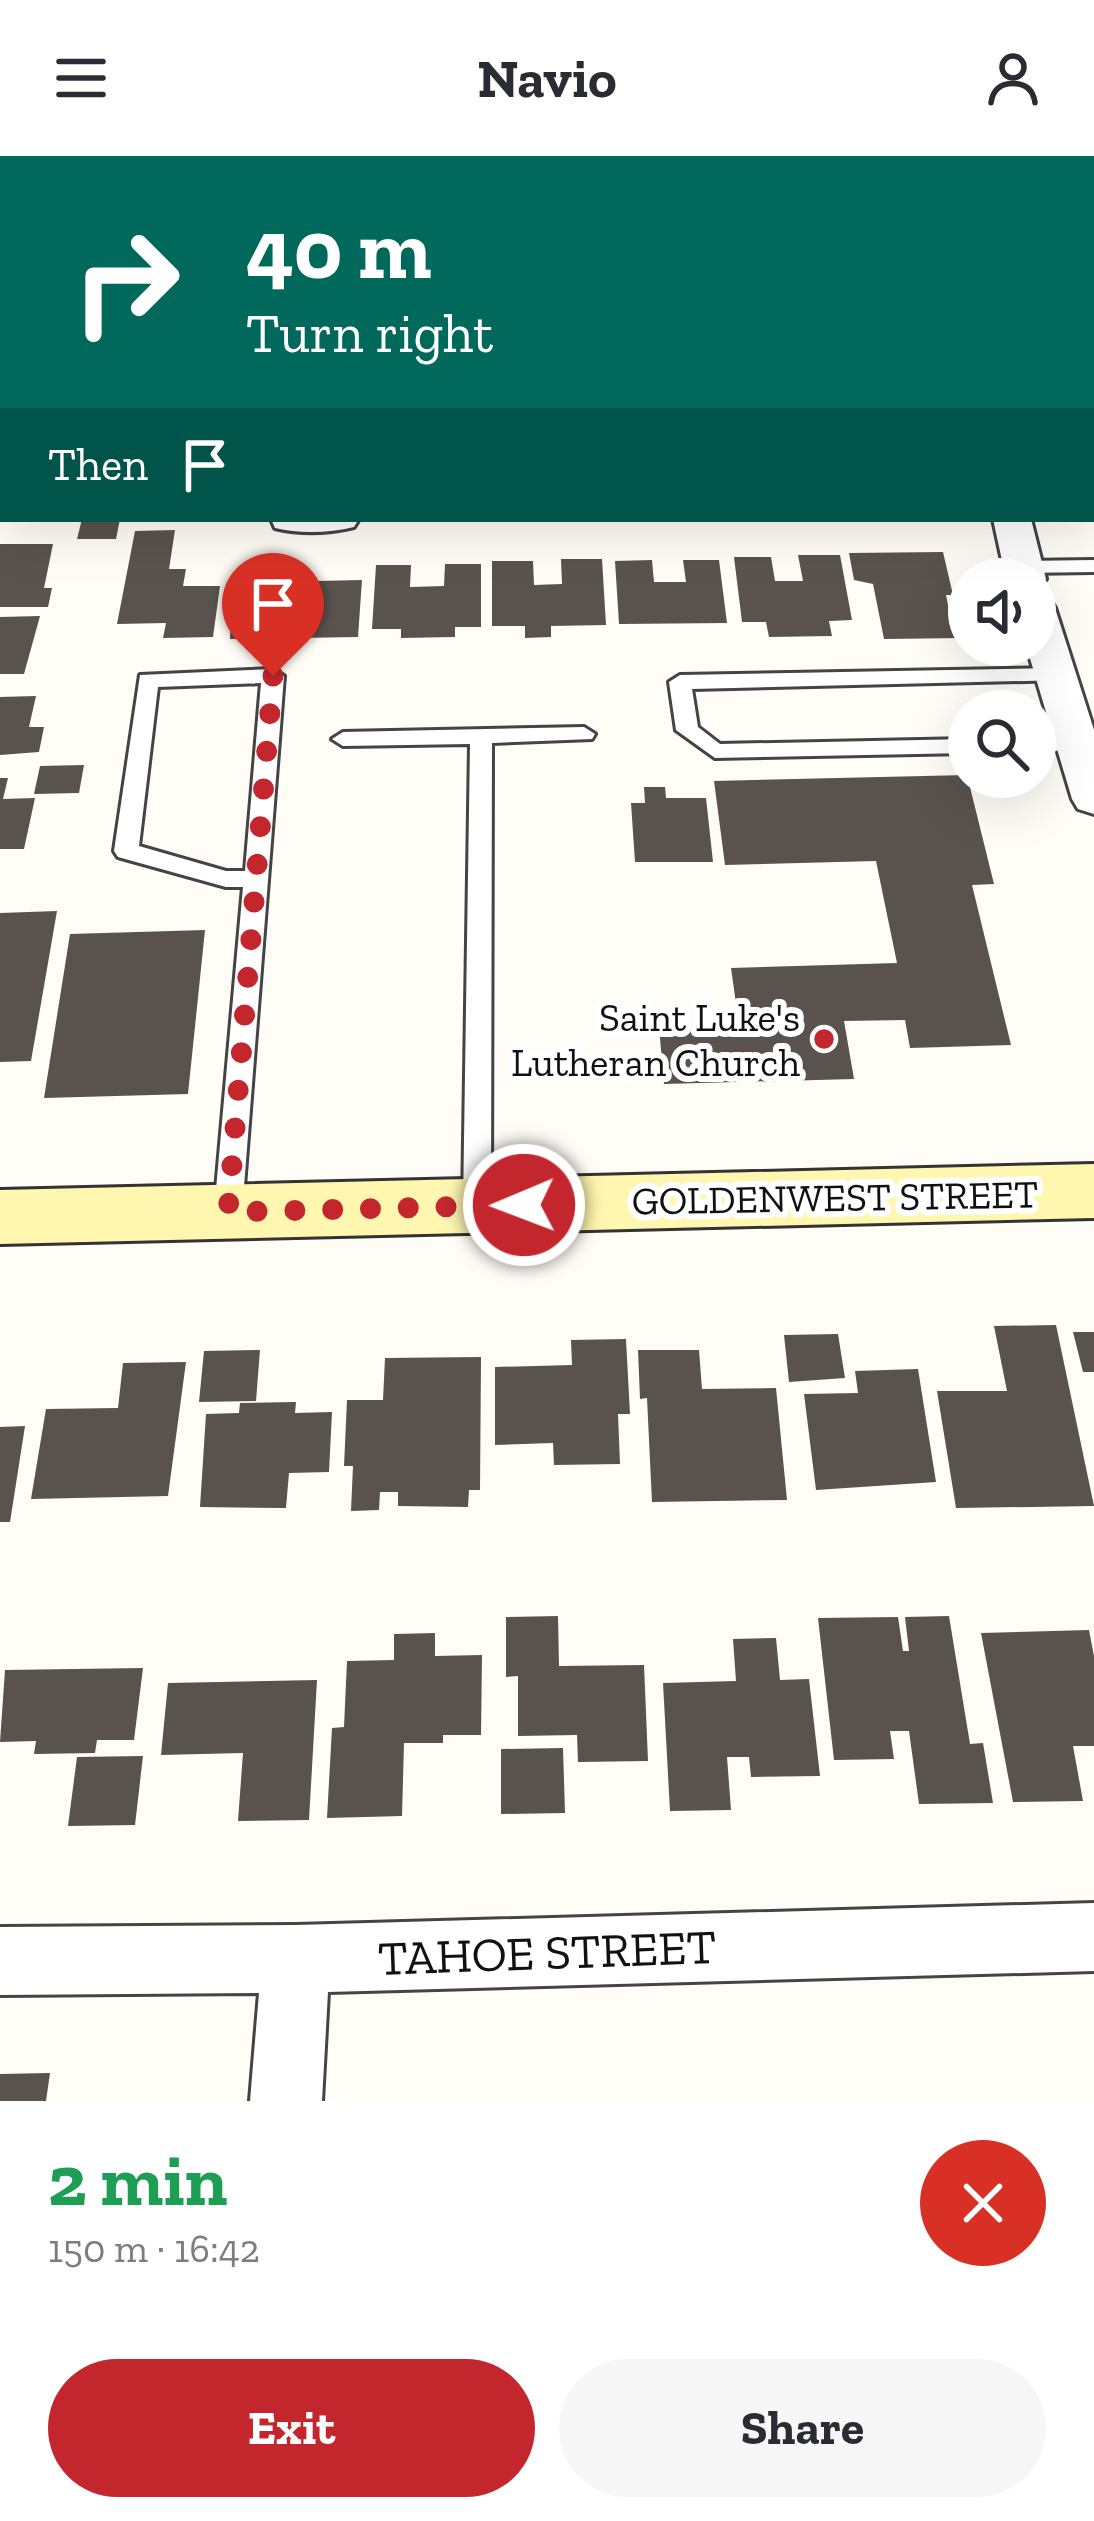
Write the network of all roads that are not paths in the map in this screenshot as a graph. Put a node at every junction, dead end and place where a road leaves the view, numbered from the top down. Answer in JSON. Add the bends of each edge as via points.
{"nodes":[{"id":1,"x":1013,"y":522,"type":"edge"},
{"id":2,"x":1021,"y":558,"type":"edge"},
{"id":3,"x":1094,"y":566,"type":"edge"},
{"id":4,"x":1056,"y":570,"type":"edge"},
{"id":5,"x":1053,"y":666,"type":"edge"},
{"id":6,"x":1056,"y":675,"type":"junction"},
{"id":7,"x":584,"y":734,"type":"dead end"},
{"id":8,"x":481,"y":736,"type":"junction"},
{"id":9,"x":343,"y":739,"type":"dead end"},
{"id":10,"x":1069,"y":743,"type":"edge"},
{"id":11,"x":948,"y":746,"type":"edge"},
{"id":12,"x":1094,"y":800,"type":"edge"},
{"id":13,"x":253,"y":879,"type":"junction"},
{"id":14,"x":1094,"y":1191,"type":"edge"},
{"id":15,"x":477,"y":1206,"type":"junction"},
{"id":16,"x":228,"y":1212,"type":"junction"},
{"id":17,"x":0,"y":1217,"type":"edge"},
{"id":18,"x":1094,"y":1937,"type":"edge"},
{"id":19,"x":296,"y":1959,"type":"junction"},
{"id":20,"x":0,"y":1960,"type":"edge"},
{"id":21,"x":286,"y":2101,"type":"edge"}],
"edges":[{"from":1,"to":2,"type":"street"},
{"from":3,"to":4,"type":"lane"},
{"from":5,"to":6,"type":"street"},
{"from":6,"to":10,"type":"street"},
{"from":6,"to":11,"type":"lane","via":[[680,682],[687,730],[715,751]]},
{"from":7,"to":8,"type":"lane"},
{"from":8,"to":9,"type":"lane"},
{"from":8,"to":15,"type":"lane"},
{"from":10,"to":12,"type":"street"},
{"from":13,"to":13,"type":"lane","via":[[273,676],[148,680],[126,850],[226,879]]},
{"from":13,"to":16,"type":"lane"},
{"from":14,"to":15,"type":"main road","name":"GOLDENWEST STREET"},
{"from":15,"to":16,"type":"main road","name":"GOLDENWEST STREET"},
{"from":16,"to":17,"type":"main road","name":"GOLDENWEST STREET"},
{"from":18,"to":19,"type":"street","name":"TAHOE STREET"},
{"from":19,"to":20,"type":"street","name":"TAHOE STREET"},
{"from":19,"to":21,"type":"street"}]}
